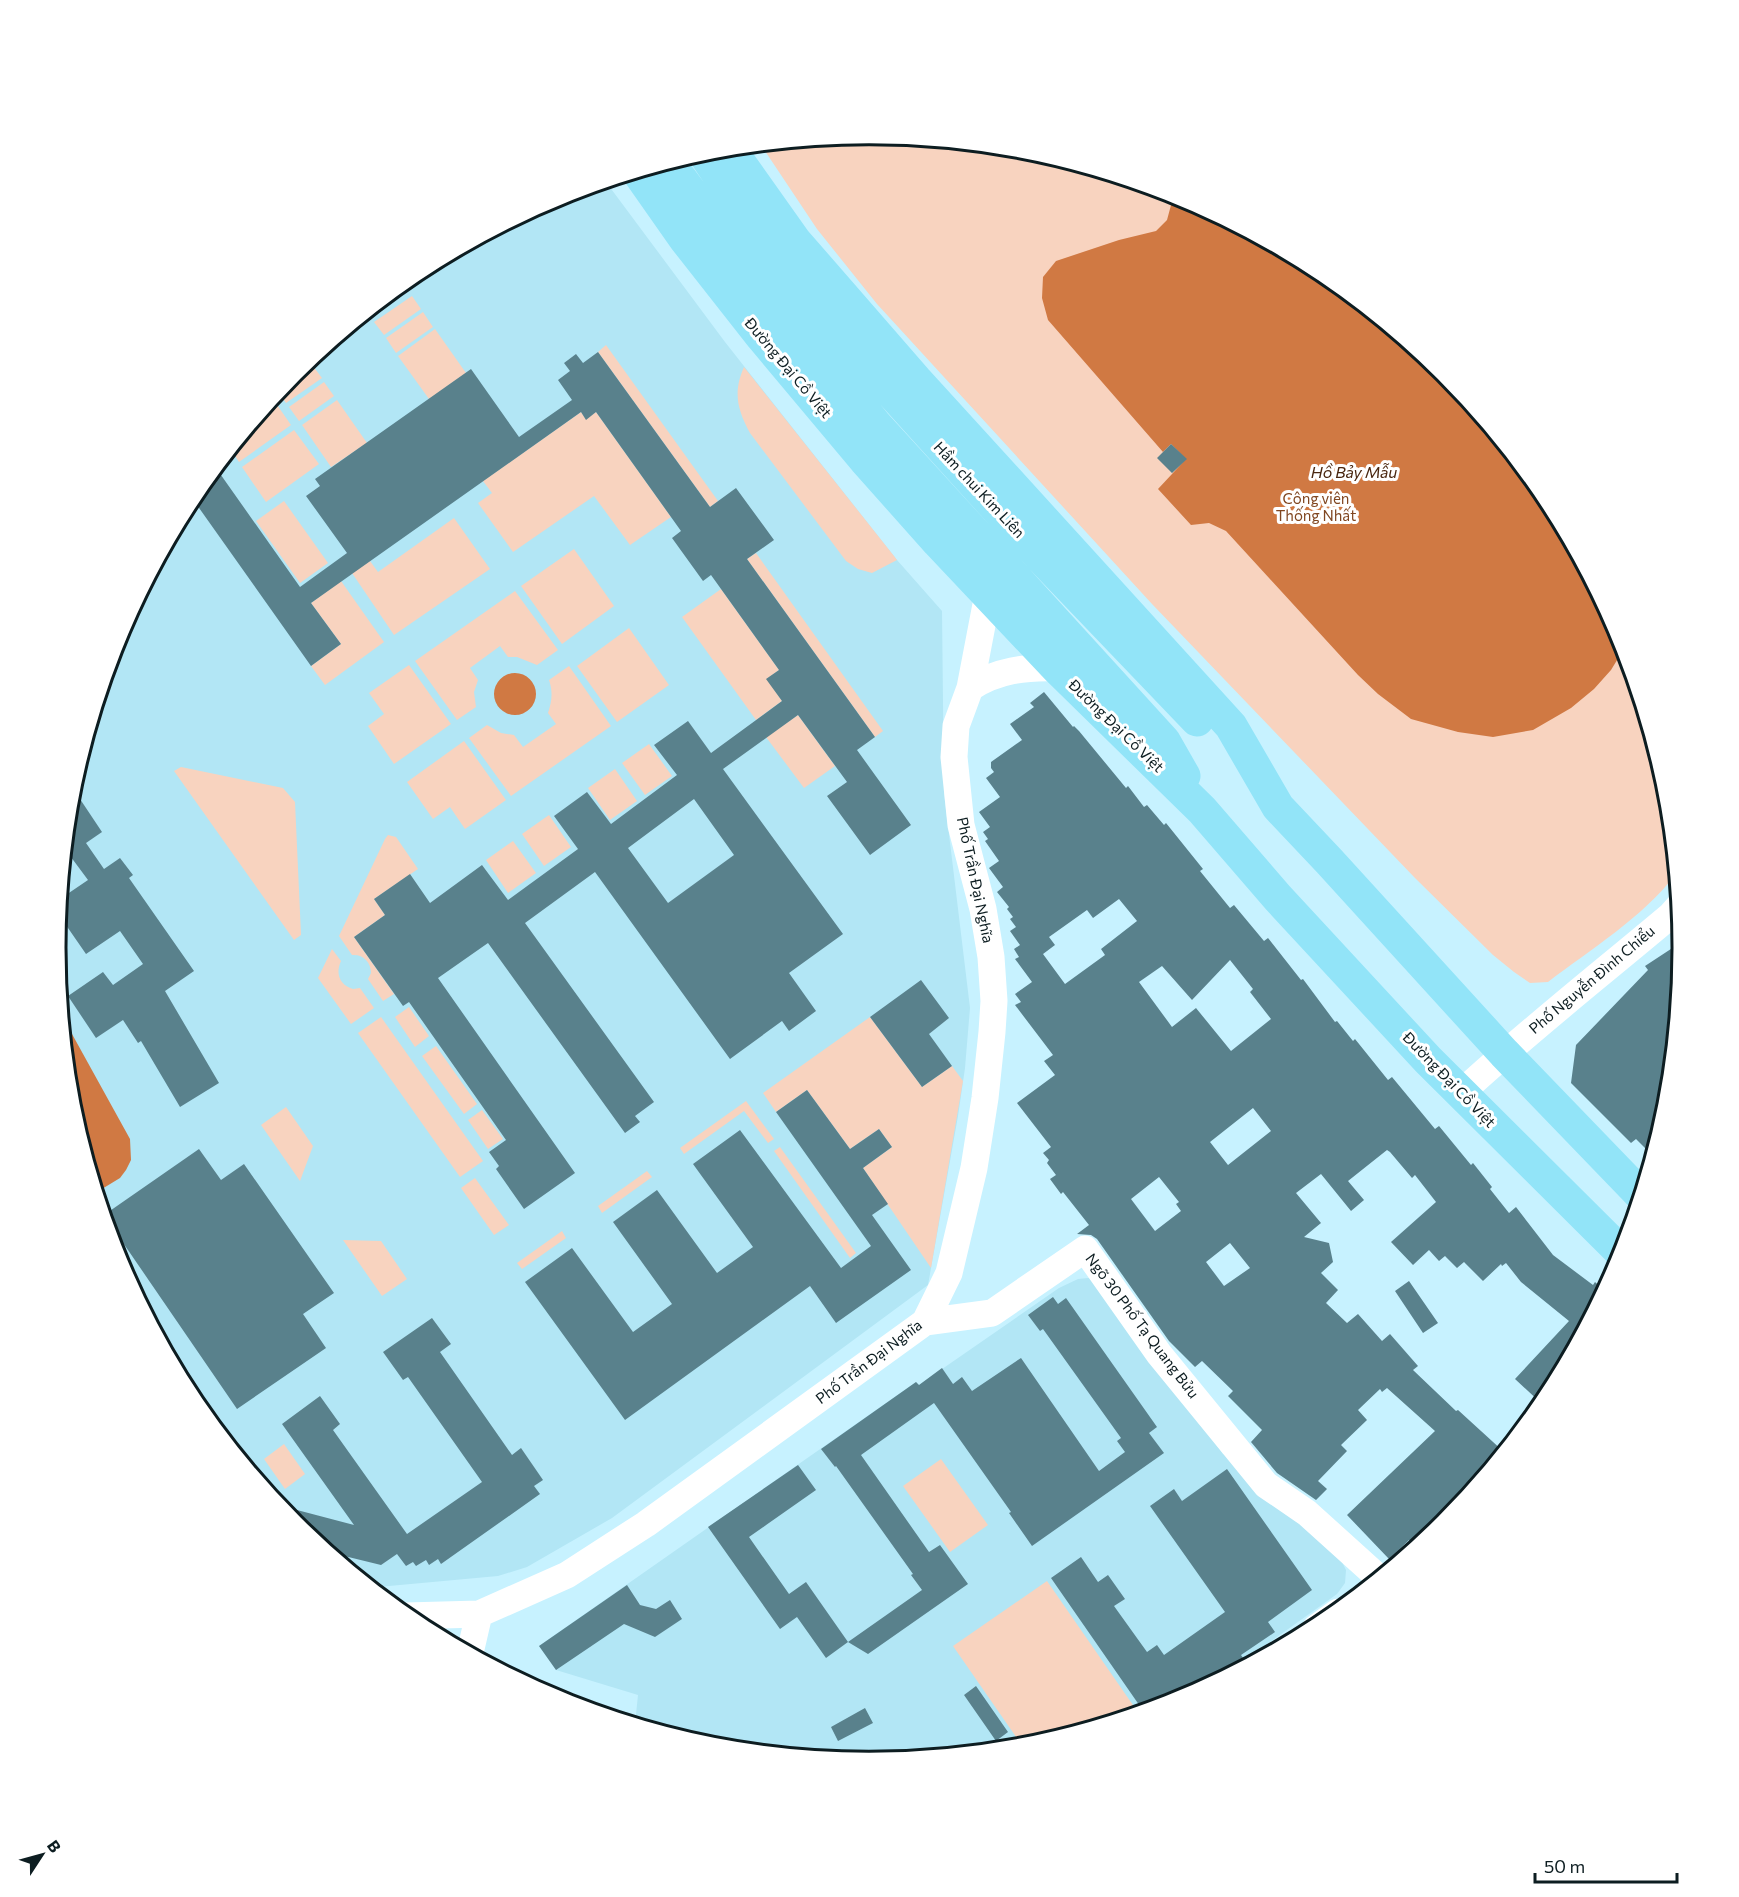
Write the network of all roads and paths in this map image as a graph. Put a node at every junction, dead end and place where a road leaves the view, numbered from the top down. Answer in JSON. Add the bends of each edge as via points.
{"nodes":[{"id":1,"x":735,"y":157,"type":"edge"},
{"id":2,"x":709,"y":161,"type":"edge"},
{"id":3,"x":674,"y":169,"type":"edge"},
{"id":4,"x":642,"y":178,"type":"edge"},
{"id":5,"x":988,"y":594,"type":"junction"},
{"id":6,"x":1057,"y":668,"type":"junction"},
{"id":7,"x":970,"y":688,"type":"junction"},
{"id":8,"x":1278,"y":807,"type":"junction"},
{"id":9,"x":1202,"y":810,"type":"junction"},
{"id":10,"x":1672,"y":914,"type":"edge"},
{"id":11,"x":1504,"y":1053,"type":"junction"},
{"id":12,"x":1460,"y":1094,"type":"junction"},
{"id":13,"x":1636,"y":1189,"type":"edge"},
{"id":14,"x":1615,"y":1247,"type":"edge"},
{"id":15,"x":925,"y":1322,"type":"junction"},
{"id":16,"x":1374,"y":1574,"type":"edge"},
{"id":17,"x":479,"y":1614,"type":"junction"},
{"id":18,"x":421,"y":1616,"type":"edge"},
{"id":19,"x":472,"y":1646,"type":"edge"}],
"edges":[{"from":1,"to":8,"type":"main road","via":[[802,249],[923,388],[1231,726]]},
{"from":2,"to":8,"type":"main road","name":"Hầm chui Kim Liên","via":[[777,260],[850,348]]},
{"from":3,"to":9,"type":"main road","via":[[752,275],[875,424],[1164,741]]},
{"from":4,"to":5,"type":"main road","name":"Đường Đại Cồ Việt","via":[[762,337],[865,460]]},
{"from":5,"to":6,"type":"main road","name":"Đường Đại Cồ Việt"},
{"from":5,"to":7,"type":"street","name":"Phố Trần Đại Nghĩa"},
{"from":6,"to":7,"type":"street","via":[[1030,667],[1006,672]]},
{"from":6,"to":9,"type":"main road","name":"Đường Đại Cồ Việt"},
{"from":7,"to":15,"type":"street","name":"Phố Trần Đại Nghĩa","via":[[956,726],[954,757],[961,825],[991,957],[992,1032],[971,1179],[949,1273]]},
{"from":8,"to":11,"type":"main road"},
{"from":9,"to":12,"type":"main road","name":"Đường Đại Cồ Việt"},
{"from":10,"to":11,"type":"street","name":"Phố Nguyễn Đình Chiểu"},
{"from":11,"to":12,"type":"street","name":"Phố Nguyễn Đình Chiểu"},
{"from":11,"to":13,"type":"main road"},
{"from":12,"to":14,"type":"main road","name":"Đường Đại Cồ Việt"},
{"from":15,"to":16,"type":"street","name":"Ngõ 30 Phố Tạ Quang Bửu","via":[[992,1312],[1084,1249],[1159,1354],[1266,1485],[1307,1513]]},
{"from":15,"to":17,"type":"street","name":"Phố Trần Đại Nghĩa","via":[[646,1524],[567,1575]]},
{"from":17,"to":18,"type":"street","name":"Phố Trần Đại Nghĩa"},
{"from":17,"to":19,"type":"street"}]}
